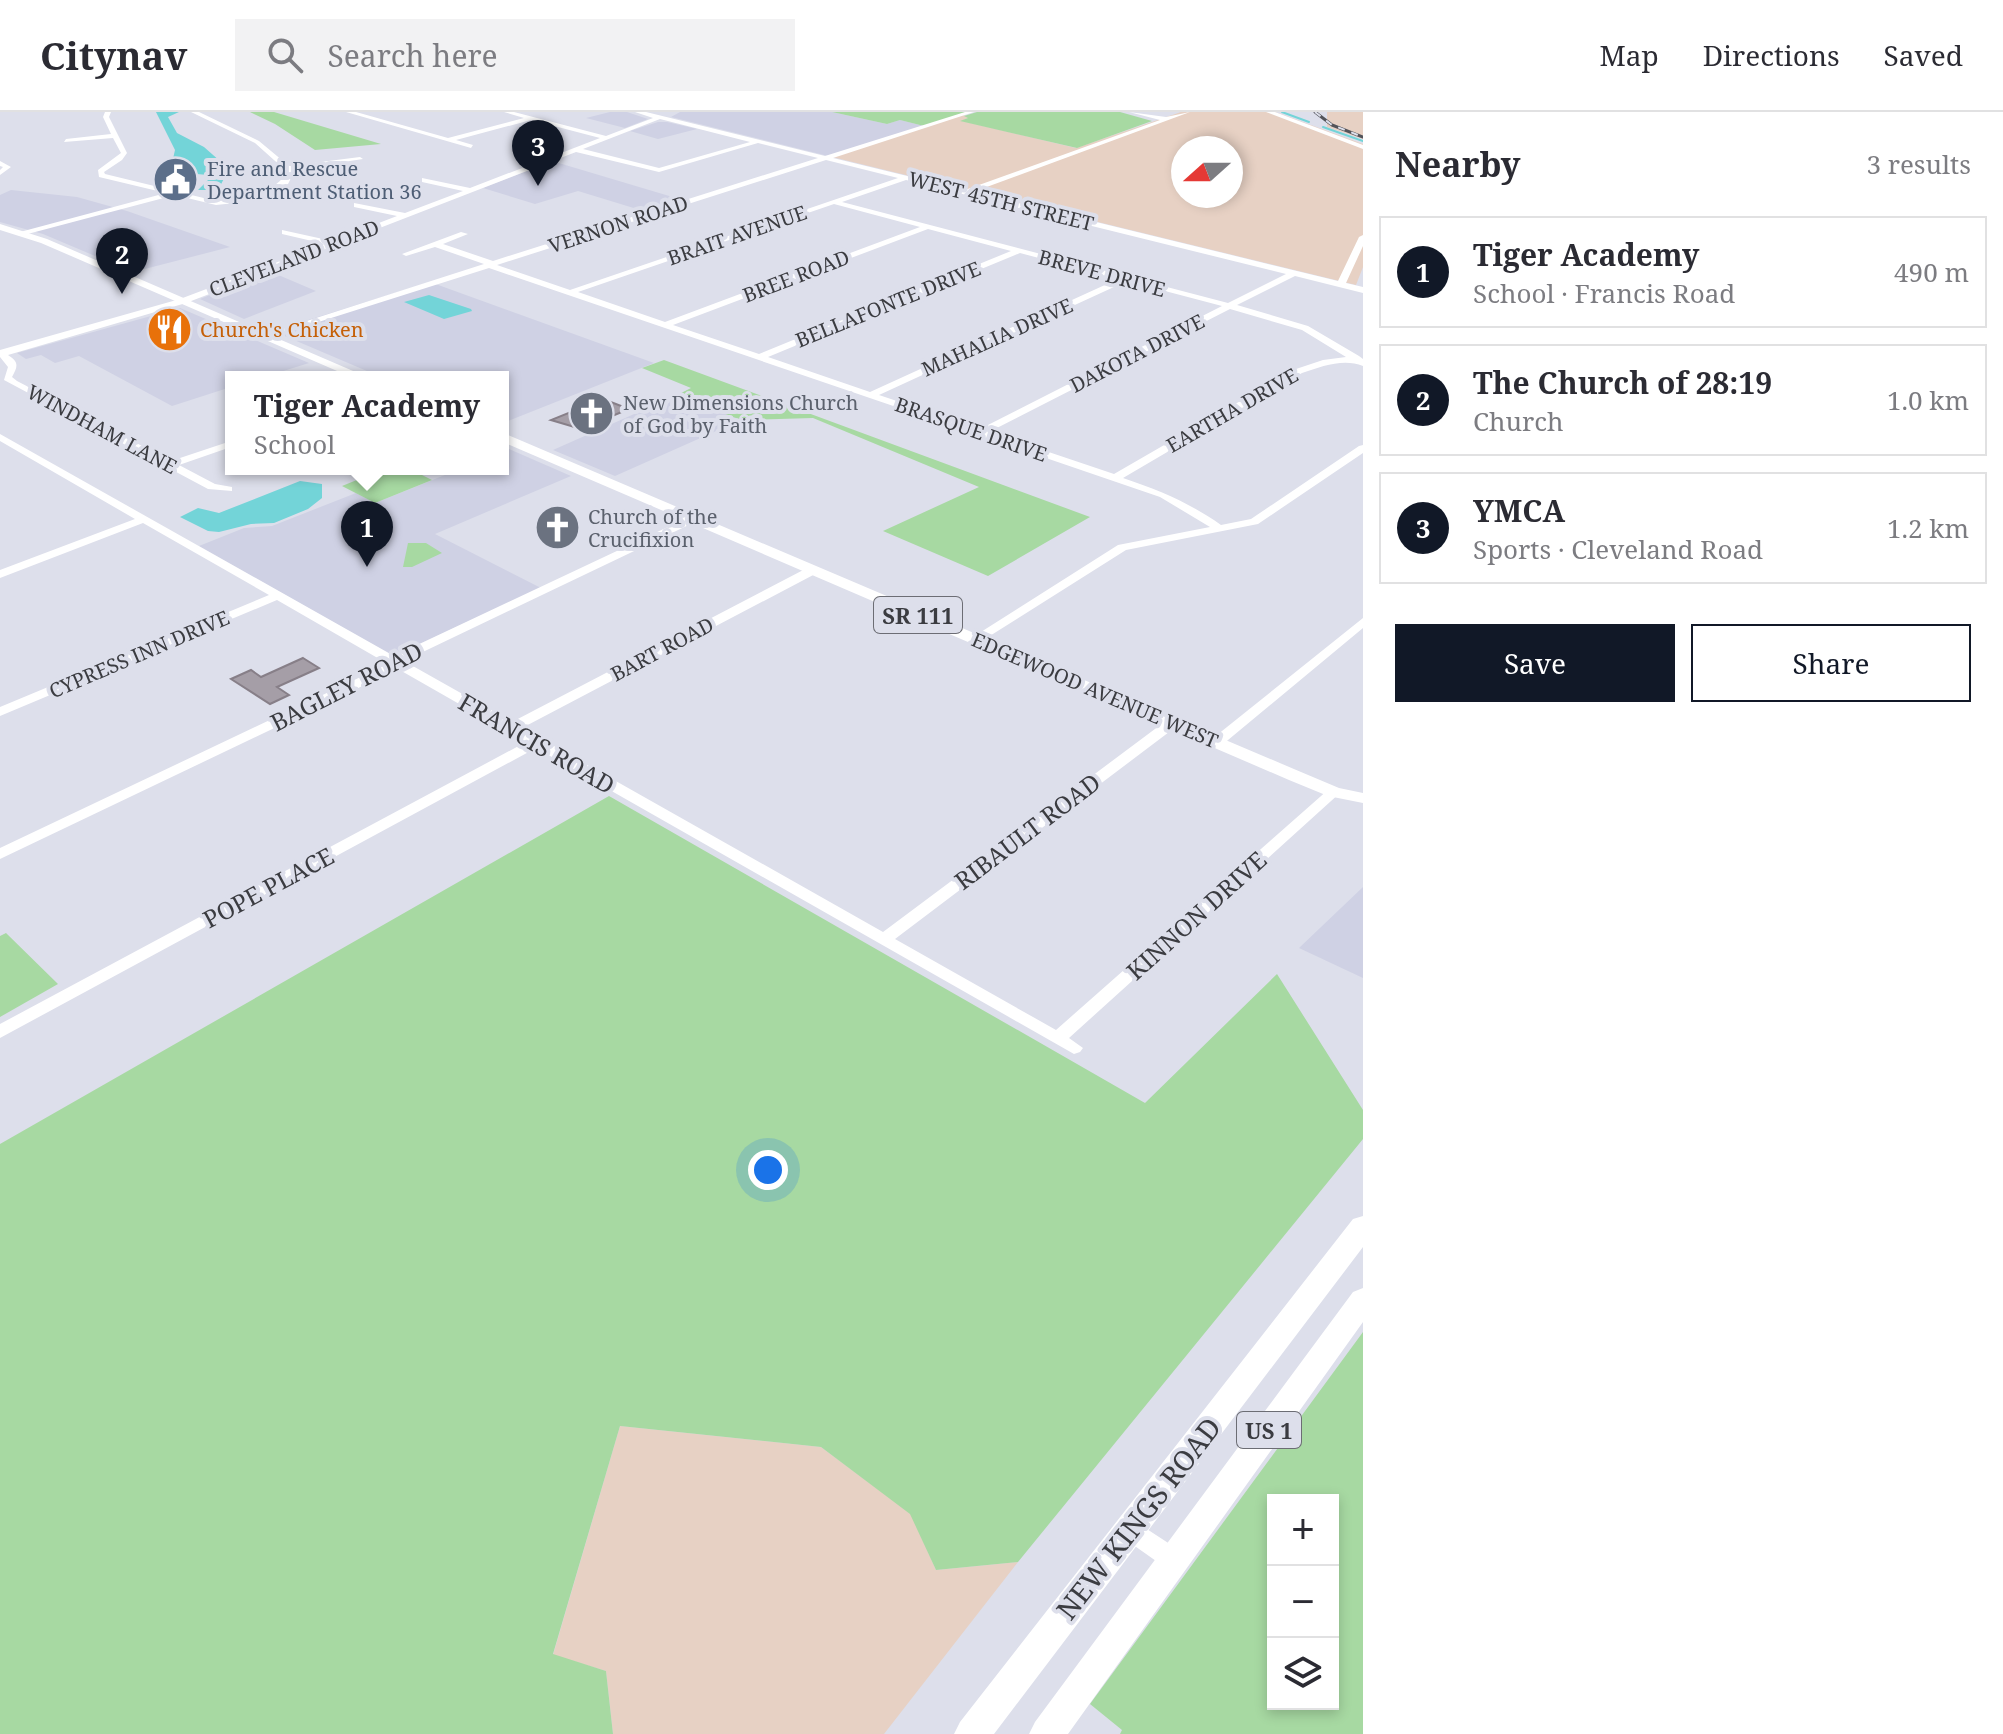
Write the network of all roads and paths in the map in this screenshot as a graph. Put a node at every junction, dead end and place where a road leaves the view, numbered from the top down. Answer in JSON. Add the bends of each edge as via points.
{"nodes":[{"id":1,"x":108,"y":112,"type":"edge"},
{"id":2,"x":194,"y":112,"type":"edge"},
{"id":3,"x":349,"y":112,"type":"edge"},
{"id":4,"x":507,"y":112,"type":"edge"},
{"id":5,"x":638,"y":112,"type":"edge"},
{"id":6,"x":673,"y":112,"type":"edge"},
{"id":7,"x":971,"y":112,"type":"edge"},
{"id":8,"x":1132,"y":112,"type":"edge"},
{"id":9,"x":1187,"y":112,"type":"edge"},
{"id":10,"x":1269,"y":112,"type":"edge"},
{"id":11,"x":660,"y":117,"type":"junction"},
{"id":12,"x":531,"y":118,"type":"junction"},
{"id":13,"x":1167,"y":119,"type":"junction"},
{"id":14,"x":116,"y":136,"type":"junction"},
{"id":15,"x":606,"y":138,"type":"junction"},
{"id":16,"x":447,"y":140,"type":"junction"},
{"id":17,"x":66,"y":141,"type":"dead end"},
{"id":18,"x":758,"y":142,"type":"junction"},
{"id":19,"x":471,"y":146,"type":"dead end"},
{"id":20,"x":1363,"y":147,"type":"edge"},
{"id":21,"x":577,"y":150,"type":"junction"},
{"id":22,"x":826,"y":158,"type":"junction"},
{"id":23,"x":360,"y":159,"type":"dead end"},
{"id":24,"x":0,"y":163,"type":"edge"},
{"id":25,"x":287,"y":168,"type":"junction"},
{"id":26,"x":0,"y":173,"type":"edge"},
{"id":27,"x":905,"y":178,"type":"junction"},
{"id":28,"x":425,"y":180,"type":"dead end"},
{"id":29,"x":472,"y":190,"type":"junction"},
{"id":30,"x":966,"y":192,"type":"junction"},
{"id":31,"x":175,"y":193,"type":"junction"},
{"id":32,"x":834,"y":202,"type":"junction"},
{"id":33,"x":357,"y":205,"type":"dead end"},
{"id":34,"x":405,"y":215,"type":"junction"},
{"id":35,"x":0,"y":227,"type":"edge"},
{"id":36,"x":927,"y":227,"type":"junction"},
{"id":37,"x":285,"y":232,"type":"dead end"},
{"id":38,"x":23,"y":234,"type":"junction"},
{"id":39,"x":464,"y":234,"type":"dead end"},
{"id":40,"x":1363,"y":237,"type":"edge"},
{"id":41,"x":333,"y":243,"type":"junction"},
{"id":42,"x":435,"y":244,"type":"junction"},
{"id":43,"x":1018,"y":251,"type":"junction"},
{"id":44,"x":406,"y":254,"type":"dead end"},
{"id":45,"x":491,"y":264,"type":"junction"},
{"id":46,"x":1294,"y":273,"type":"junction"},
{"id":47,"x":1125,"y":279,"type":"junction"},
{"id":48,"x":1341,"y":285,"type":"junction"},
{"id":49,"x":1363,"y":290,"type":"edge"},
{"id":50,"x":568,"y":293,"type":"junction"},
{"id":51,"x":183,"y":301,"type":"junction"},
{"id":52,"x":1229,"y":306,"type":"junction"},
{"id":53,"x":665,"y":325,"type":"junction"},
{"id":54,"x":265,"y":336,"type":"junction"},
{"id":55,"x":0,"y":354,"type":"edge"},
{"id":56,"x":759,"y":357,"type":"junction"},
{"id":57,"x":1359,"y":360,"type":"edge"},
{"id":58,"x":347,"y":371,"type":"edge"},
{"id":59,"x":870,"y":395,"type":"junction"},
{"id":60,"x":981,"y":432,"type":"junction"},
{"id":61,"x":509,"y":440,"type":"edge"},
{"id":62,"x":3,"y":441,"type":"edge"},
{"id":63,"x":225,"y":446,"type":"edge"},
{"id":64,"x":1363,"y":448,"type":"edge"},
{"id":65,"x":170,"y":465,"type":"junction"},
{"id":66,"x":1115,"y":478,"type":"junction"},
{"id":67,"x":228,"y":489,"type":"dead end"},
{"id":68,"x":144,"y":519,"type":"junction"},
{"id":69,"x":693,"y":519,"type":"junction"},
{"id":70,"x":1220,"y":529,"type":"junction"},
{"id":71,"x":813,"y":570,"type":"junction"},
{"id":72,"x":0,"y":574,"type":"edge"},
{"id":73,"x":279,"y":595,"type":"junction"},
{"id":74,"x":1363,"y":622,"type":"edge"},
{"id":75,"x":977,"y":640,"type":"junction"},
{"id":76,"x":396,"y":663,"type":"junction"},
{"id":77,"x":0,"y":712,"type":"edge"},
{"id":78,"x":1172,"y":723,"type":"junction"},
{"id":79,"x":511,"y":728,"type":"junction"},
{"id":80,"x":536,"y":742,"type":"junction"},
{"id":81,"x":1217,"y":742,"type":"junction"},
{"id":82,"x":1334,"y":792,"type":"junction"},
{"id":83,"x":1363,"y":798,"type":"edge"},
{"id":84,"x":1363,"y":813,"type":"edge"},
{"id":85,"x":0,"y":854,"type":"edge"},
{"id":86,"x":883,"y":940,"type":"junction"},
{"id":87,"x":0,"y":1032,"type":"edge"},
{"id":88,"x":1058,"y":1038,"type":"junction"},
{"id":89,"x":1074,"y":1048,"type":"dead end"},
{"id":90,"x":1363,"y":1227,"type":"edge"},
{"id":91,"x":1363,"y":1300,"type":"edge"},
{"id":92,"x":1130,"y":1529,"type":"junction"},
{"id":93,"x":1174,"y":1560,"type":"junction"},
{"id":94,"x":972,"y":1734,"type":"edge"},
{"id":95,"x":1047,"y":1734,"type":"edge"}],
"edges":[{"from":1,"to":14,"type":"street"},
{"from":2,"to":25,"type":"street","via":[[257,142]]},
{"from":3,"to":16,"type":"street"},
{"from":4,"to":12,"type":"street"},
{"from":5,"to":11,"type":"street","name":"WEST 45TH STREET"},
{"from":6,"to":11,"type":"street","name":"CLEVELAND ROAD"},
{"from":7,"to":22,"type":"street","name":"VERNON ROAD"},
{"from":8,"to":13,"type":"street"},
{"from":9,"to":13,"type":"street"},
{"from":10,"to":20,"type":"street"},
{"from":11,"to":15,"type":"street","name":"CLEVELAND ROAD"},
{"from":11,"to":18,"type":"street","name":"WEST 45TH STREET"},
{"from":12,"to":15,"type":"street"},
{"from":12,"to":16,"type":"street"},
{"from":13,"to":30,"type":"street"},
{"from":14,"to":17,"type":"street"},
{"from":14,"to":31,"type":"street","via":[[123,156],[100,171],[102,175]]},
{"from":15,"to":21,"type":"street","name":"CLEVELAND ROAD"},
{"from":16,"to":19,"type":"street"},
{"from":18,"to":21,"type":"street","via":[[659,170]]},
{"from":18,"to":22,"type":"street","name":"WEST 45TH STREET"},
{"from":21,"to":29,"type":"street","name":"CLEVELAND ROAD"},
{"from":22,"to":27,"type":"street","name":"WEST 45TH STREET"},
{"from":22,"to":45,"type":"street","name":"VERNON ROAD"},
{"from":23,"to":25,"type":"street"},
{"from":24,"to":26,"type":"street","via":[[8,167]]},
{"from":25,"to":31,"type":"street","via":[[285,182],[253,197],[216,203]]},
{"from":27,"to":30,"type":"street","name":"WEST 45TH STREET"},
{"from":27,"to":32,"type":"street","name":"BRAIT AVENUE"},
{"from":28,"to":29,"type":"street"},
{"from":29,"to":34,"type":"street","name":"CLEVELAND ROAD"},
{"from":30,"to":46,"type":"street","name":"WEST 45TH STREET"},
{"from":31,"to":38,"type":"street"},
{"from":32,"to":36,"type":"street","name":"BREVE DRIVE"},
{"from":32,"to":50,"type":"street","name":"BRAIT AVENUE"},
{"from":33,"to":34,"type":"street"},
{"from":34,"to":41,"type":"street","name":"CLEVELAND ROAD"},
{"from":35,"to":38,"type":"main road"},
{"from":36,"to":43,"type":"street","name":"BREVE DRIVE"},
{"from":36,"to":53,"type":"street","name":"BREE ROAD"},
{"from":37,"to":41,"type":"street"},
{"from":38,"to":51,"type":"main road"},
{"from":39,"to":42,"type":"street"},
{"from":40,"to":48,"type":"street"},
{"from":41,"to":51,"type":"street","name":"CLEVELAND ROAD"},
{"from":42,"to":44,"type":"street"},
{"from":42,"to":45,"type":"street","name":"BRASQUE DRIVE"},
{"from":43,"to":47,"type":"street","name":"BREVE DRIVE"},
{"from":43,"to":56,"type":"street","name":"BELLAFONTE DRIVE"},
{"from":45,"to":50,"type":"street","name":"BRASQUE DRIVE"},
{"from":45,"to":54,"type":"street","name":"VERNON ROAD"},
{"from":46,"to":48,"type":"street","name":"WEST 45TH STREET"},
{"from":46,"to":52,"type":"street","name":"DAKOTA DRIVE"},
{"from":47,"to":52,"type":"street","name":"BREVE DRIVE"},
{"from":47,"to":59,"type":"street","name":"MAHALIA DRIVE"},
{"from":48,"to":49,"type":"street","name":"WEST 45TH STREET"},
{"from":50,"to":53,"type":"street","name":"BRASQUE DRIVE"},
{"from":51,"to":54,"type":"main road"},
{"from":51,"to":55,"type":"street","name":"CLEVELAND ROAD"},
{"from":52,"to":57,"type":"street","name":"BREVE DRIVE","via":[[1297,324]]},
{"from":52,"to":60,"type":"street","name":"DAKOTA DRIVE"},
{"from":53,"to":56,"type":"street","name":"BRASQUE DRIVE"},
{"from":54,"to":58,"type":"main road"},
{"from":55,"to":65,"type":"street","name":"WINDHAM LANE","via":[[12,362],[7,378],[14,383]]},
{"from":56,"to":59,"type":"street","name":"BRASQUE DRIVE"},
{"from":57,"to":66,"type":"street","name":"EARTHA DRIVE","via":[[1299,371]]},
{"from":59,"to":60,"type":"street","name":"BRASQUE DRIVE"},
{"from":60,"to":66,"type":"street","name":"BRASQUE DRIVE"},
{"from":61,"to":69,"type":"main road","name":"EDGEWOOD AVENUE WEST","number":"SR 111"},
{"from":62,"to":68,"type":"street","name":"FRANCIS ROAD"},
{"from":63,"to":65,"type":"street"},
{"from":64,"to":70,"type":"street","via":[[1254,522]]},
{"from":65,"to":67,"type":"street","name":"WINDHAM LANE","via":[[212,487]]},
{"from":66,"to":70,"type":"street","name":"BRASQUE DRIVE","via":[[1179,502]]},
{"from":68,"to":72,"type":"street"},
{"from":68,"to":73,"type":"street","name":"FRANCIS ROAD"},
{"from":69,"to":71,"type":"main road","name":"EDGEWOOD AVENUE WEST","number":"SR 111"},
{"from":69,"to":76,"type":"street","name":"BAGLEY ROAD"},
{"from":70,"to":75,"type":"street","via":[[1122,547]]},
{"from":71,"to":75,"type":"main road","name":"EDGEWOOD AVENUE WEST","number":"SR 111"},
{"from":71,"to":79,"type":"street","name":"BART ROAD"},
{"from":73,"to":76,"type":"street","name":"FRANCIS ROAD"},
{"from":73,"to":77,"type":"street","name":"CYPRESS INN DRIVE"},
{"from":74,"to":81,"type":"street"},
{"from":75,"to":78,"type":"main road","name":"EDGEWOOD AVENUE WEST","number":"SR 111"},
{"from":76,"to":79,"type":"street","name":"FRANCIS ROAD"},
{"from":76,"to":85,"type":"street","name":"BAGLEY ROAD"},
{"from":78,"to":81,"type":"main road","name":"EDGEWOOD AVENUE WEST","number":"SR 111"},
{"from":78,"to":86,"type":"street","name":"RIBAULT ROAD"},
{"from":79,"to":80,"type":"street","name":"FRANCIS ROAD"},
{"from":80,"to":86,"type":"street","name":"FRANCIS ROAD"},
{"from":80,"to":87,"type":"street","name":"POPE PLACE"},
{"from":81,"to":82,"type":"main road","name":"EDGEWOOD AVENUE WEST","number":"SR 111"},
{"from":82,"to":83,"type":"main road","name":"EDGEWOOD AVENUE WEST","number":"SR 111"},
{"from":82,"to":84,"type":"main road","name":"EDGEWOOD AVENUE WEST","number":"SR 111"},
{"from":82,"to":88,"type":"street","name":"KINNON DRIVE"},
{"from":86,"to":88,"type":"street","name":"FRANCIS ROAD"},
{"from":88,"to":89,"type":"street","name":"FRANCIS ROAD"},
{"from":90,"to":92,"type":"highway","name":"NEW KINGS ROAD","number":"US 1"},
{"from":91,"to":93,"type":"highway","name":"NEW KINGS ROAD","number":"US 1"},
{"from":92,"to":93,"type":"street"},
{"from":92,"to":94,"type":"highway","name":"NEW KINGS ROAD","number":"US 1"},
{"from":93,"to":95,"type":"highway","name":"NEW KINGS ROAD","number":"US 1"}]}
